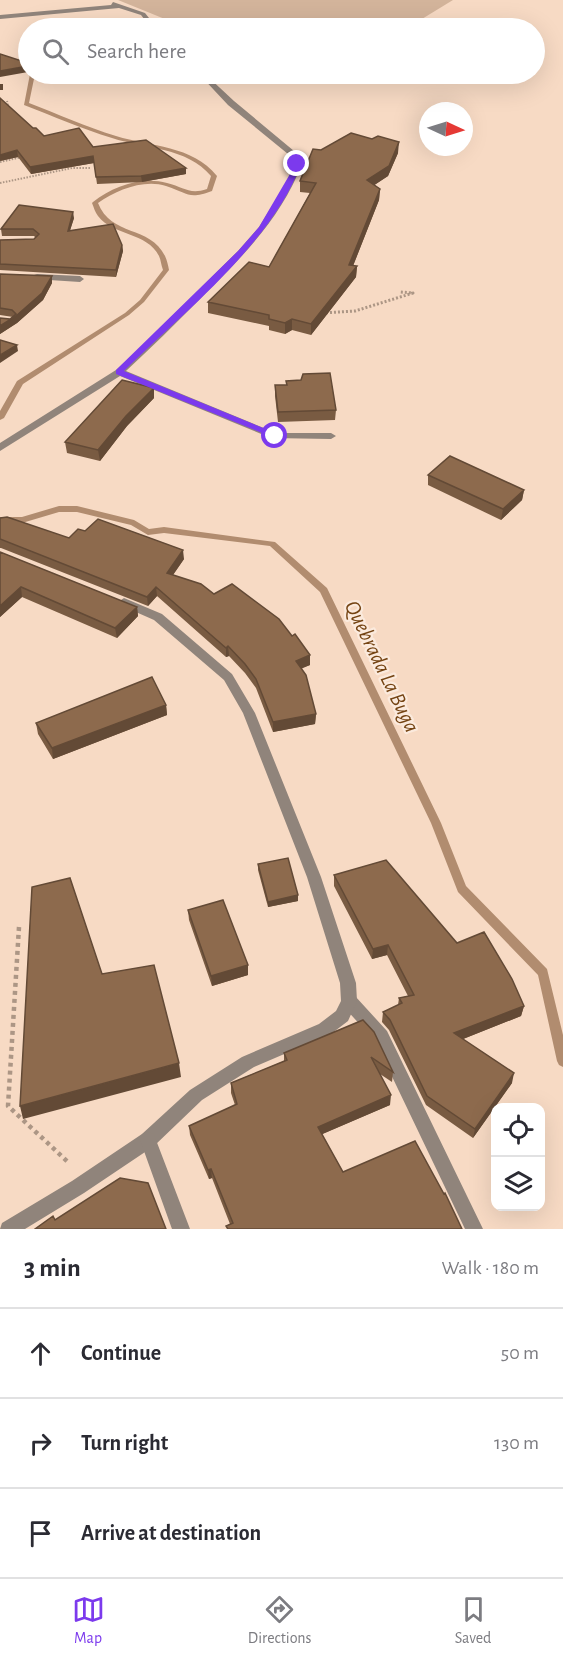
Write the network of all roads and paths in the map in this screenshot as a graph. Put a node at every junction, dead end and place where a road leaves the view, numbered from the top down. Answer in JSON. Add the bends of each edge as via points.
{"nodes":[{"id":1,"x":104,"y":0,"type":"edge"},
{"id":2,"x":121,"y":6,"type":"junction"},
{"id":3,"x":0,"y":17,"type":"edge"},
{"id":4,"x":146,"y":18,"type":"edge"},
{"id":5,"x":212,"y":84,"type":"edge"},
{"id":6,"x":7,"y":101,"type":"edge"},
{"id":7,"x":0,"y":107,"type":"edge"},
{"id":8,"x":26,"y":156,"type":"edge"},
{"id":9,"x":0,"y":162,"type":"edge"},
{"id":10,"x":90,"y":168,"type":"edge"},
{"id":11,"x":0,"y":183,"type":"edge"},
{"id":12,"x":23,"y":276,"type":"edge"},
{"id":13,"x":80,"y":279,"type":"edge"},
{"id":14,"x":400,"y":292,"type":"dead end"},
{"id":15,"x":321,"y":313,"type":"edge"},
{"id":16,"x":119,"y":372,"type":"junction"},
{"id":17,"x":331,"y":436,"type":"dead end"},
{"id":18,"x":0,"y":448,"type":"edge"},
{"id":19,"x":110,"y":596,"type":"edge"},
{"id":20,"x":19,"y":927,"type":"dead end"},
{"id":21,"x":349,"y":1001,"type":"junction"},
{"id":22,"x":148,"y":1140,"type":"junction"},
{"id":23,"x":90,"y":1179,"type":"junction"},
{"id":24,"x":8,"y":1229,"type":"edge"},
{"id":25,"x":181,"y":1229,"type":"edge"},
{"id":26,"x":474,"y":1229,"type":"edge"}],
"edges":[{"from":1,"to":2,"type":"street"},
{"from":2,"to":3,"type":"street"},
{"from":2,"to":4,"type":"street"},
{"from":5,"to":16,"type":"street","via":[[291,153],[297,164],[291,182],[241,253]]},
{"from":6,"to":7,"type":"path","via":[[9,106]]},
{"from":8,"to":9,"type":"path"},
{"from":10,"to":11,"type":"path"},
{"from":12,"to":13,"type":"street"},
{"from":14,"to":15,"type":"path","via":[[413,293],[331,316]]},
{"from":16,"to":17,"type":"street","via":[[275,436]]},
{"from":16,"to":18,"type":"street"},
{"from":19,"to":21,"type":"street","via":[[158,617],[228,677],[249,713],[314,878],[348,983]]},
{"from":20,"to":23,"type":"path","via":[[8,1106]]},
{"from":21,"to":22,"type":"street","via":[[342,1016],[325,1029],[248,1062],[196,1095]]},
{"from":21,"to":26,"type":"street","via":[[381,1036]]},
{"from":22,"to":23,"type":"street"},
{"from":22,"to":25,"type":"street"},
{"from":23,"to":24,"type":"street"}]}
